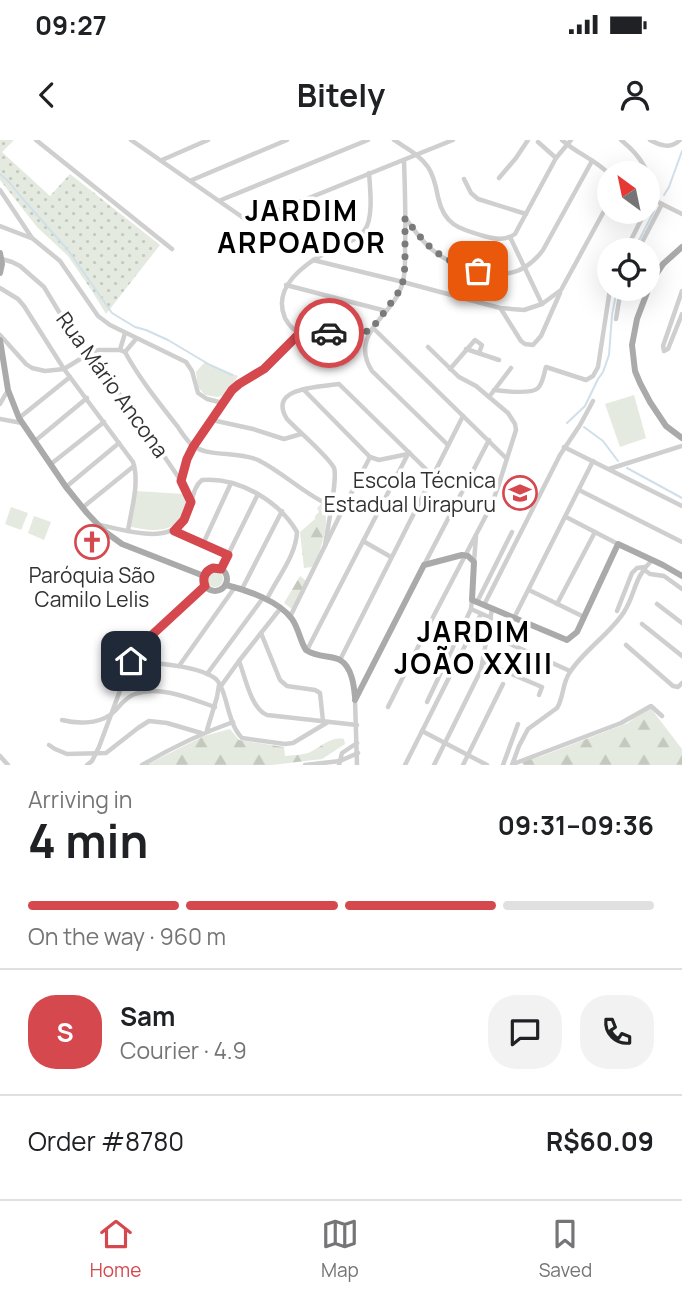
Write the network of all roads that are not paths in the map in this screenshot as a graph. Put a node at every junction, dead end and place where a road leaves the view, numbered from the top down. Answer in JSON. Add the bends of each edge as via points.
{"nodes":[{"id":1,"x":36,"y":140,"type":"edge"},
{"id":2,"x":131,"y":140,"type":"edge"},
{"id":3,"x":208,"y":140,"type":"edge"},
{"id":4,"x":287,"y":140,"type":"edge"},
{"id":5,"x":368,"y":140,"type":"edge"},
{"id":6,"x":394,"y":140,"type":"edge"},
{"id":7,"x":450,"y":140,"type":"edge"},
{"id":8,"x":528,"y":140,"type":"edge"},
{"id":9,"x":621,"y":140,"type":"edge"},
{"id":10,"x":650,"y":140,"type":"edge"},
{"id":11,"x":680,"y":140,"type":"edge"},
{"id":12,"x":566,"y":141,"type":"edge"},
{"id":13,"x":538,"y":142,"type":"dead end"},
{"id":14,"x":417,"y":155,"type":"junction"},
{"id":15,"x":556,"y":158,"type":"junction"},
{"id":16,"x":404,"y":160,"type":"junction"},
{"id":17,"x":161,"y":161,"type":"junction"},
{"id":18,"x":592,"y":161,"type":"junction"},
{"id":19,"x":641,"y":161,"type":"edge"},
{"id":20,"x":597,"y":164,"type":"edge"},
{"id":21,"x":369,"y":173,"type":"junction"},
{"id":22,"x":499,"y":178,"type":"dead end"},
{"id":23,"x":464,"y":179,"type":"dead end"},
{"id":24,"x":191,"y":181,"type":"junction"},
{"id":25,"x":0,"y":190,"type":"edge"},
{"id":26,"x":220,"y":201,"type":"junction"},
{"id":27,"x":660,"y":203,"type":"edge"},
{"id":28,"x":526,"y":214,"type":"junction"},
{"id":29,"x":682,"y":214,"type":"edge"},
{"id":30,"x":405,"y":218,"type":"junction"},
{"id":31,"x":597,"y":224,"type":"edge"},
{"id":32,"x":0,"y":226,"type":"edge"},
{"id":33,"x":510,"y":237,"type":"junction"},
{"id":34,"x":32,"y":238,"type":"junction"},
{"id":35,"x":172,"y":249,"type":"dead end"},
{"id":36,"x":681,"y":249,"type":"edge"},
{"id":37,"x":1,"y":256,"type":"edge"},
{"id":38,"x":313,"y":260,"type":"junction"},
{"id":39,"x":525,"y":269,"type":"junction"},
{"id":40,"x":0,"y":272,"type":"edge"},
{"id":41,"x":403,"y":282,"type":"junction"},
{"id":42,"x":286,"y":285,"type":"junction"},
{"id":43,"x":0,"y":288,"type":"edge"},
{"id":44,"x":561,"y":290,"type":"junction"},
{"id":45,"x":682,"y":291,"type":"edge"},
{"id":46,"x":608,"y":301,"type":"edge"},
{"id":47,"x":619,"y":301,"type":"edge"},
{"id":48,"x":542,"y":304,"type":"junction"},
{"id":49,"x":500,"y":308,"type":"junction"},
{"id":50,"x":386,"y":310,"type":"junction"},
{"id":51,"x":682,"y":314,"type":"edge"},
{"id":52,"x":617,"y":319,"type":"dead end"},
{"id":53,"x":371,"y":329,"type":"junction"},
{"id":54,"x":125,"y":333,"type":"junction"},
{"id":55,"x":300,"y":333,"type":"junction"},
{"id":56,"x":0,"y":338,"type":"edge"},
{"id":57,"x":136,"y":339,"type":"junction"},
{"id":58,"x":428,"y":347,"type":"dead end"},
{"id":59,"x":466,"y":349,"type":"junction"},
{"id":60,"x":122,"y":351,"type":"junction"},
{"id":61,"x":90,"y":353,"type":"junction"},
{"id":62,"x":479,"y":353,"type":"junction"},
{"id":63,"x":499,"y":360,"type":"dead end"},
{"id":64,"x":2,"y":365,"type":"edge"},
{"id":65,"x":511,"y":368,"type":"dead end"},
{"id":66,"x":64,"y":369,"type":"junction"},
{"id":67,"x":450,"y":369,"type":"junction"},
{"id":68,"x":70,"y":377,"type":"junction"},
{"id":69,"x":8,"y":390,"type":"junction"},
{"id":70,"x":303,"y":390,"type":"junction"},
{"id":71,"x":494,"y":390,"type":"junction"},
{"id":72,"x":489,"y":397,"type":"junction"},
{"id":73,"x":87,"y":398,"type":"junction"},
{"id":74,"x":593,"y":401,"type":"dead end"},
{"id":75,"x":223,"y":403,"type":"junction"},
{"id":76,"x":0,"y":404,"type":"edge"},
{"id":77,"x":463,"y":416,"type":"junction"},
{"id":78,"x":0,"y":419,"type":"edge"},
{"id":79,"x":20,"y":420,"type":"junction"},
{"id":80,"x":212,"y":420,"type":"junction"},
{"id":81,"x":104,"y":422,"type":"junction"},
{"id":82,"x":301,"y":434,"type":"junction"},
{"id":83,"x":682,"y":438,"type":"edge"},
{"id":84,"x":489,"y":440,"type":"junction"},
{"id":85,"x":35,"y":441,"type":"junction"},
{"id":86,"x":119,"y":443,"type":"junction"},
{"id":87,"x":448,"y":445,"type":"junction"},
{"id":88,"x":682,"y":446,"type":"edge"},
{"id":89,"x":193,"y":447,"type":"junction"},
{"id":90,"x":565,"y":447,"type":"junction"},
{"id":91,"x":408,"y":453,"type":"junction"},
{"id":92,"x":370,"y":457,"type":"junction"},
{"id":93,"x":506,"y":458,"type":"junction"},
{"id":94,"x":593,"y":461,"type":"junction"},
{"id":95,"x":51,"y":464,"type":"junction"},
{"id":96,"x":135,"y":466,"type":"junction"},
{"id":97,"x":608,"y":470,"type":"junction"},
{"id":98,"x":432,"y":476,"type":"junction"},
{"id":99,"x":181,"y":481,"type":"junction"},
{"id":100,"x":231,"y":483,"type":"junction"},
{"id":101,"x":66,"y":487,"type":"junction"},
{"id":102,"x":579,"y":490,"type":"junction"},
{"id":103,"x":258,"y":494,"type":"junction"},
{"id":104,"x":191,"y":502,"type":"junction"},
{"id":105,"x":331,"y":506,"type":"junction"},
{"id":106,"x":682,"y":506,"type":"edge"},
{"id":107,"x":82,"y":508,"type":"junction"},
{"id":108,"x":282,"y":512,"type":"junction"},
{"id":109,"x":566,"y":517,"type":"junction"},
{"id":110,"x":96,"y":524,"type":"junction"},
{"id":111,"x":128,"y":531,"type":"junction"},
{"id":112,"x":174,"y":531,"type":"junction"},
{"id":113,"x":512,"y":532,"type":"dead end"},
{"id":114,"x":595,"y":532,"type":"junction"},
{"id":115,"x":476,"y":536,"type":"junction"},
{"id":116,"x":363,"y":541,"type":"junction"},
{"id":117,"x":682,"y":542,"type":"edge"},
{"id":118,"x":203,"y":544,"type":"junction"},
{"id":119,"x":618,"y":544,"type":"junction"},
{"id":120,"x":325,"y":546,"type":"junction"},
{"id":121,"x":228,"y":555,"type":"junction"},
{"id":122,"x":465,"y":555,"type":"junction"},
{"id":123,"x":391,"y":557,"type":"junction"},
{"id":124,"x":499,"y":557,"type":"junction"},
{"id":125,"x":652,"y":560,"type":"junction"},
{"id":126,"x":507,"y":561,"type":"junction"},
{"id":127,"x":474,"y":562,"type":"junction"},
{"id":128,"x":424,"y":565,"type":"junction"},
{"id":129,"x":644,"y":568,"type":"junction"},
{"id":130,"x":221,"y":569,"type":"junction"},
{"id":131,"x":204,"y":576,"type":"junction"},
{"id":132,"x":682,"y":576,"type":"edge"},
{"id":133,"x":226,"y":585,"type":"junction"},
{"id":134,"x":205,"y":586,"type":"junction"},
{"id":135,"x":239,"y":588,"type":"junction"},
{"id":136,"x":682,"y":589,"type":"edge"},
{"id":137,"x":529,"y":590,"type":"junction"},
{"id":138,"x":265,"y":599,"type":"junction"},
{"id":139,"x":477,"y":603,"type":"junction"},
{"id":140,"x":557,"y":604,"type":"junction"},
{"id":141,"x":657,"y":604,"type":"dead end"},
{"id":142,"x":280,"y":609,"type":"junction"},
{"id":143,"x":471,"y":609,"type":"junction"},
{"id":144,"x":492,"y":609,"type":"junction"},
{"id":145,"x":617,"y":611,"type":"dead end"},
{"id":146,"x":481,"y":614,"type":"junction"},
{"id":147,"x":290,"y":617,"type":"junction"},
{"id":148,"x":584,"y":617,"type":"junction"},
{"id":149,"x":491,"y":618,"type":"junction"},
{"id":150,"x":514,"y":619,"type":"junction"},
{"id":151,"x":682,"y":623,"type":"edge"},
{"id":152,"x":642,"y":624,"type":"dead end"},
{"id":153,"x":261,"y":633,"type":"junction"},
{"id":154,"x":488,"y":634,"type":"junction"},
{"id":155,"x":626,"y":645,"type":"dead end"},
{"id":156,"x":306,"y":650,"type":"junction"},
{"id":157,"x":682,"y":656,"type":"edge"},
{"id":158,"x":340,"y":660,"type":"junction"},
{"id":159,"x":131,"y":661,"type":"junction"},
{"id":160,"x":239,"y":661,"type":"junction"},
{"id":161,"x":484,"y":662,"type":"junction"},
{"id":162,"x":179,"y":666,"type":"junction"},
{"id":163,"x":570,"y":671,"type":"junction"},
{"id":164,"x":207,"y":674,"type":"junction"},
{"id":165,"x":682,"y":683,"type":"edge"},
{"id":166,"x":220,"y":684,"type":"junction"},
{"id":167,"x":503,"y":684,"type":"dead end"},
{"id":168,"x":539,"y":695,"type":"dead end"},
{"id":169,"x":355,"y":700,"type":"junction"},
{"id":170,"x":426,"y":702,"type":"dead end"},
{"id":171,"x":215,"y":707,"type":"junction"},
{"id":172,"x":388,"y":707,"type":"dead end"},
{"id":173,"x":112,"y":714,"type":"junction"},
{"id":174,"x":662,"y":716,"type":"dead end"},
{"id":175,"x":62,"y":720,"type":"dead end"},
{"id":176,"x":233,"y":722,"type":"junction"},
{"id":177,"x":325,"y":722,"type":"junction"},
{"id":178,"x":518,"y":724,"type":"dead end"},
{"id":179,"x":357,"y":725,"type":"junction"},
{"id":180,"x":422,"y":731,"type":"junction"},
{"id":181,"x":204,"y":732,"type":"junction"},
{"id":182,"x":357,"y":743,"type":"junction"},
{"id":183,"x":445,"y":743,"type":"junction"},
{"id":184,"x":49,"y":745,"type":"dead end"},
{"id":185,"x":358,"y":752,"type":"junction"},
{"id":186,"x":96,"y":753,"type":"junction"},
{"id":187,"x":0,"y":755,"type":"edge"},
{"id":188,"x":468,"y":756,"type":"junction"},
{"id":189,"x":340,"y":763,"type":"edge"},
{"id":190,"x":512,"y":764,"type":"edge"},
{"id":191,"x":8,"y":765,"type":"edge"},
{"id":192,"x":87,"y":765,"type":"edge"},
{"id":193,"x":142,"y":765,"type":"edge"},
{"id":194,"x":305,"y":765,"type":"edge"},
{"id":195,"x":358,"y":765,"type":"edge"},
{"id":196,"x":405,"y":765,"type":"edge"},
{"id":197,"x":434,"y":765,"type":"edge"},
{"id":198,"x":463,"y":765,"type":"edge"},
{"id":199,"x":487,"y":765,"type":"edge"},
{"id":200,"x":503,"y":765,"type":"edge"}],
"edges":[{"from":1,"to":35,"type":"street"},
{"from":2,"to":17,"type":"street"},
{"from":3,"to":17,"type":"street"},
{"from":4,"to":24,"type":"street"},
{"from":5,"to":26,"type":"street"},
{"from":6,"to":14,"type":"street"},
{"from":7,"to":14,"type":"street"},
{"from":8,"to":22,"type":"street"},
{"from":9,"to":19,"type":"street"},
{"from":10,"to":11,"type":"street","via":[[664,146]]},
{"from":12,"to":15,"type":"street"},
{"from":12,"to":18,"type":"street"},
{"from":13,"to":15,"type":"street"},
{"from":14,"to":16,"type":"street"},
{"from":14,"to":33,"type":"street","via":[[433,174],[442,211],[452,224],[492,239]]},
{"from":15,"to":28,"type":"street"},
{"from":16,"to":21,"type":"street"},
{"from":16,"to":30,"type":"street"},
{"from":17,"to":24,"type":"street"},
{"from":18,"to":20,"type":"street"},
{"from":18,"to":39,"type":"street","via":[[543,250]]},
{"from":21,"to":26,"type":"street","via":[[255,221]]},
{"from":21,"to":38,"type":"street","via":[[367,226],[357,237]]},
{"from":23,"to":28,"type":"street","via":[[478,199]]},
{"from":24,"to":26,"type":"street"},
{"from":25,"to":34,"type":"street"},
{"from":27,"to":29,"type":"street"},
{"from":28,"to":33,"type":"street"},
{"from":30,"to":39,"type":"street","via":[[426,244],[454,263],[504,275]]},
{"from":30,"to":41,"type":"street"},
{"from":31,"to":44,"type":"street"},
{"from":32,"to":34,"type":"street"},
{"from":33,"to":39,"type":"street"},
{"from":34,"to":54,"type":"street","via":[[60,261],[98,316]]},
{"from":36,"to":83,"type":"main road","via":[[651,282],[632,345],[635,371],[645,393],[666,426]]},
{"from":37,"to":40,"type":"main road"},
{"from":37,"to":61,"type":"street","name":"Rua Mário Ancona","via":[[41,284]]},
{"from":38,"to":41,"type":"street"},
{"from":38,"to":42,"type":"street"},
{"from":39,"to":48,"type":"street"},
{"from":41,"to":49,"type":"street"},
{"from":41,"to":50,"type":"street"},
{"from":42,"to":50,"type":"street"},
{"from":42,"to":55,"type":"street","via":[[283,315]]},
{"from":43,"to":66,"type":"street","via":[[24,306]]},
{"from":44,"to":48,"type":"street"},
{"from":44,"to":49,"type":"street","via":[[533,345],[521,341]]},
{"from":45,"to":51,"type":"street","via":[[664,351]]},
{"from":46,"to":71,"type":"street","via":[[596,372],[586,380],[546,367],[533,391]]},
{"from":47,"to":52,"type":"street"},
{"from":48,"to":49,"type":"street","via":[[524,310]]},
{"from":50,"to":53,"type":"street"},
{"from":53,"to":55,"type":"street"},
{"from":53,"to":77,"type":"street"},
{"from":53,"to":87,"type":"street","via":[[365,349],[368,365]]},
{"from":54,"to":57,"type":"street"},
{"from":54,"to":60,"type":"street"},
{"from":55,"to":75,"type":"street","via":[[264,369],[235,386]]},
{"from":56,"to":64,"type":"main road"},
{"from":56,"to":66,"type":"street","via":[[32,368]]},
{"from":57,"to":60,"type":"street"},
{"from":57,"to":75,"type":"street","via":[[186,362],[198,393]]},
{"from":58,"to":67,"type":"street"},
{"from":59,"to":62,"type":"street"},
{"from":59,"to":62,"type":"street","via":[[477,341],[482,345]]},
{"from":59,"to":67,"type":"street"},
{"from":60,"to":61,"type":"street"},
{"from":60,"to":89,"type":"street"},
{"from":61,"to":66,"type":"street"},
{"from":61,"to":99,"type":"street","name":"Rua Mário Ancona"},
{"from":62,"to":63,"type":"street"},
{"from":64,"to":69,"type":"main road"},
{"from":65,"to":71,"type":"street"},
{"from":66,"to":68,"type":"street"},
{"from":67,"to":72,"type":"street"},
{"from":68,"to":73,"type":"street"},
{"from":68,"to":79,"type":"street"},
{"from":69,"to":76,"type":"street"},
{"from":69,"to":79,"type":"main road"},
{"from":70,"to":82,"type":"street","via":[[286,397],[281,407]]},
{"from":70,"to":91,"type":"street","via":[[339,384]]},
{"from":70,"to":92,"type":"street"},
{"from":71,"to":72,"type":"street"},
{"from":72,"to":93,"type":"street","via":[[515,424]]},
{"from":73,"to":81,"type":"street"},
{"from":73,"to":85,"type":"street"},
{"from":74,"to":90,"type":"street"},
{"from":75,"to":80,"type":"street"},
{"from":77,"to":84,"type":"street"},
{"from":77,"to":87,"type":"street"},
{"from":78,"to":79,"type":"street"},
{"from":79,"to":85,"type":"main road"},
{"from":80,"to":82,"type":"street","via":[[284,439]]},
{"from":80,"to":89,"type":"street"},
{"from":81,"to":86,"type":"street"},
{"from":81,"to":95,"type":"street"},
{"from":82,"to":105,"type":"street","via":[[335,469]]},
{"from":84,"to":93,"type":"street"},
{"from":84,"to":128,"type":"street"},
{"from":85,"to":95,"type":"main road"},
{"from":86,"to":96,"type":"street"},
{"from":86,"to":101,"type":"street"},
{"from":87,"to":98,"type":"street"},
{"from":88,"to":97,"type":"street"},
{"from":89,"to":99,"type":"street"},
{"from":89,"to":105,"type":"street","via":[[254,458]]},
{"from":90,"to":94,"type":"street"},
{"from":90,"to":126,"type":"street"},
{"from":91,"to":92,"type":"street","via":[[379,460]]},
{"from":91,"to":98,"type":"street"},
{"from":91,"to":116,"type":"street"},
{"from":92,"to":120,"type":"street"},
{"from":93,"to":115,"type":"street","via":[[495,497]]},
{"from":94,"to":97,"type":"street"},
{"from":94,"to":102,"type":"street"},
{"from":95,"to":101,"type":"main road"},
{"from":96,"to":107,"type":"street"},
{"from":96,"to":111,"type":"street"},
{"from":97,"to":106,"type":"street"},
{"from":98,"to":123,"type":"street"},
{"from":99,"to":104,"type":"street","name":"Rua Mário Ancona"},
{"from":100,"to":103,"type":"street"},
{"from":100,"to":104,"type":"street","via":[[202,480]]},
{"from":100,"to":118,"type":"street"},
{"from":101,"to":107,"type":"main road"},
{"from":102,"to":109,"type":"street"},
{"from":102,"to":117,"type":"street"},
{"from":103,"to":108,"type":"street"},
{"from":103,"to":121,"type":"street"},
{"from":104,"to":112,"type":"street"},
{"from":105,"to":120,"type":"street"},
{"from":107,"to":110,"type":"main road"},
{"from":108,"to":135,"type":"street"},
{"from":108,"to":138,"type":"street","via":[[298,536]]},
{"from":109,"to":114,"type":"street"},
{"from":109,"to":137,"type":"street"},
{"from":110,"to":111,"type":"street"},
{"from":110,"to":131,"type":"main road","via":[[122,544]]},
{"from":111,"to":112,"type":"street"},
{"from":112,"to":118,"type":"street"},
{"from":113,"to":124,"type":"street"},
{"from":114,"to":119,"type":"street"},
{"from":114,"to":140,"type":"street"},
{"from":115,"to":122,"type":"street"},
{"from":115,"to":127,"type":"street"},
{"from":116,"to":123,"type":"street"},
{"from":116,"to":156,"type":"street"},
{"from":118,"to":121,"type":"street"},
{"from":119,"to":125,"type":"main road"},
{"from":119,"to":148,"type":"main road"},
{"from":120,"to":147,"type":"street"},
{"from":121,"to":130,"type":"street"},
{"from":122,"to":127,"type":"main road"},
{"from":122,"to":128,"type":"main road"},
{"from":122,"to":172,"type":"street"},
{"from":123,"to":158,"type":"street"},
{"from":124,"to":126,"type":"street"},
{"from":124,"to":139,"type":"street"},
{"from":125,"to":129,"type":"street"},
{"from":125,"to":132,"type":"main road"},
{"from":126,"to":139,"type":"street"},
{"from":127,"to":139,"type":"main road"},
{"from":128,"to":169,"type":"main road"},
{"from":129,"to":136,"type":"street"},
{"from":129,"to":145,"type":"street","via":[[632,573]]},
{"from":129,"to":163,"type":"street","via":[[623,613]]},
{"from":130,"to":131,"type":"main road","via":[[213,568]]},
{"from":130,"to":133,"type":"main road"},
{"from":131,"to":134,"type":"main road"},
{"from":133,"to":134,"type":"main road","via":[[216,591]]},
{"from":133,"to":135,"type":"main road"},
{"from":134,"to":159,"type":"street"},
{"from":135,"to":138,"type":"main road"},
{"from":135,"to":162,"type":"street"},
{"from":137,"to":140,"type":"street"},
{"from":137,"to":150,"type":"street"},
{"from":138,"to":142,"type":"main road"},
{"from":138,"to":164,"type":"street"},
{"from":139,"to":143,"type":"street"},
{"from":139,"to":144,"type":"main road"},
{"from":140,"to":148,"type":"street"},
{"from":141,"to":151,"type":"street"},
{"from":142,"to":147,"type":"main road"},
{"from":142,"to":153,"type":"street"},
{"from":143,"to":146,"type":"street"},
{"from":143,"to":170,"type":"street"},
{"from":144,"to":149,"type":"street"},
{"from":144,"to":150,"type":"main road"},
{"from":146,"to":149,"type":"street"},
{"from":146,"to":180,"type":"street"},
{"from":147,"to":156,"type":"main road"},
{"from":148,"to":150,"type":"main road","via":[[567,640]]},
{"from":149,"to":154,"type":"street"},
{"from":152,"to":157,"type":"street"},
{"from":153,"to":160,"type":"street"},
{"from":153,"to":177,"type":"street","via":[[280,680],[320,694]]},
{"from":154,"to":161,"type":"street"},
{"from":154,"to":163,"type":"street"},
{"from":155,"to":165,"type":"street","via":[[673,685]]},
{"from":156,"to":158,"type":"main road"},
{"from":158,"to":169,"type":"main road","via":[[351,674]]},
{"from":159,"to":162,"type":"street"},
{"from":159,"to":173,"type":"street"},
{"from":160,"to":166,"type":"street"},
{"from":160,"to":177,"type":"street","via":[[261,713]]},
{"from":161,"to":168,"type":"street","via":[[542,687]]},
{"from":161,"to":183,"type":"street"},
{"from":162,"to":164,"type":"street"},
{"from":163,"to":190,"type":"street","via":[[560,703],[528,729]]},
{"from":164,"to":166,"type":"street"},
{"from":166,"to":171,"type":"street"},
{"from":166,"to":176,"type":"street"},
{"from":167,"to":188,"type":"street"},
{"from":169,"to":179,"type":"street"},
{"from":171,"to":173,"type":"street","via":[[144,692],[127,698]]},
{"from":171,"to":181,"type":"street"},
{"from":173,"to":175,"type":"street","via":[[87,723]]},
{"from":173,"to":186,"type":"street"},
{"from":174,"to":190,"type":"street","via":[[649,707],[621,723]]},
{"from":176,"to":177,"type":"street","via":[[242,738],[285,744],[300,740]]},
{"from":176,"to":181,"type":"street"},
{"from":177,"to":179,"type":"street"},
{"from":178,"to":200,"type":"street"},
{"from":179,"to":182,"type":"street"},
{"from":180,"to":183,"type":"street"},
{"from":180,"to":196,"type":"street"},
{"from":181,"to":186,"type":"street","via":[[149,721],[106,753]]},
{"from":181,"to":193,"type":"street"},
{"from":182,"to":185,"type":"street"},
{"from":182,"to":189,"type":"street","via":[[342,753]]},
{"from":183,"to":188,"type":"street"},
{"from":183,"to":197,"type":"street"},
{"from":184,"to":186,"type":"street","via":[[67,754]]},
{"from":185,"to":189,"type":"street"},
{"from":185,"to":195,"type":"street"},
{"from":186,"to":192,"type":"street"},
{"from":187,"to":191,"type":"street"},
{"from":188,"to":198,"type":"street"},
{"from":188,"to":199,"type":"street"},
{"from":189,"to":194,"type":"street"}]}
